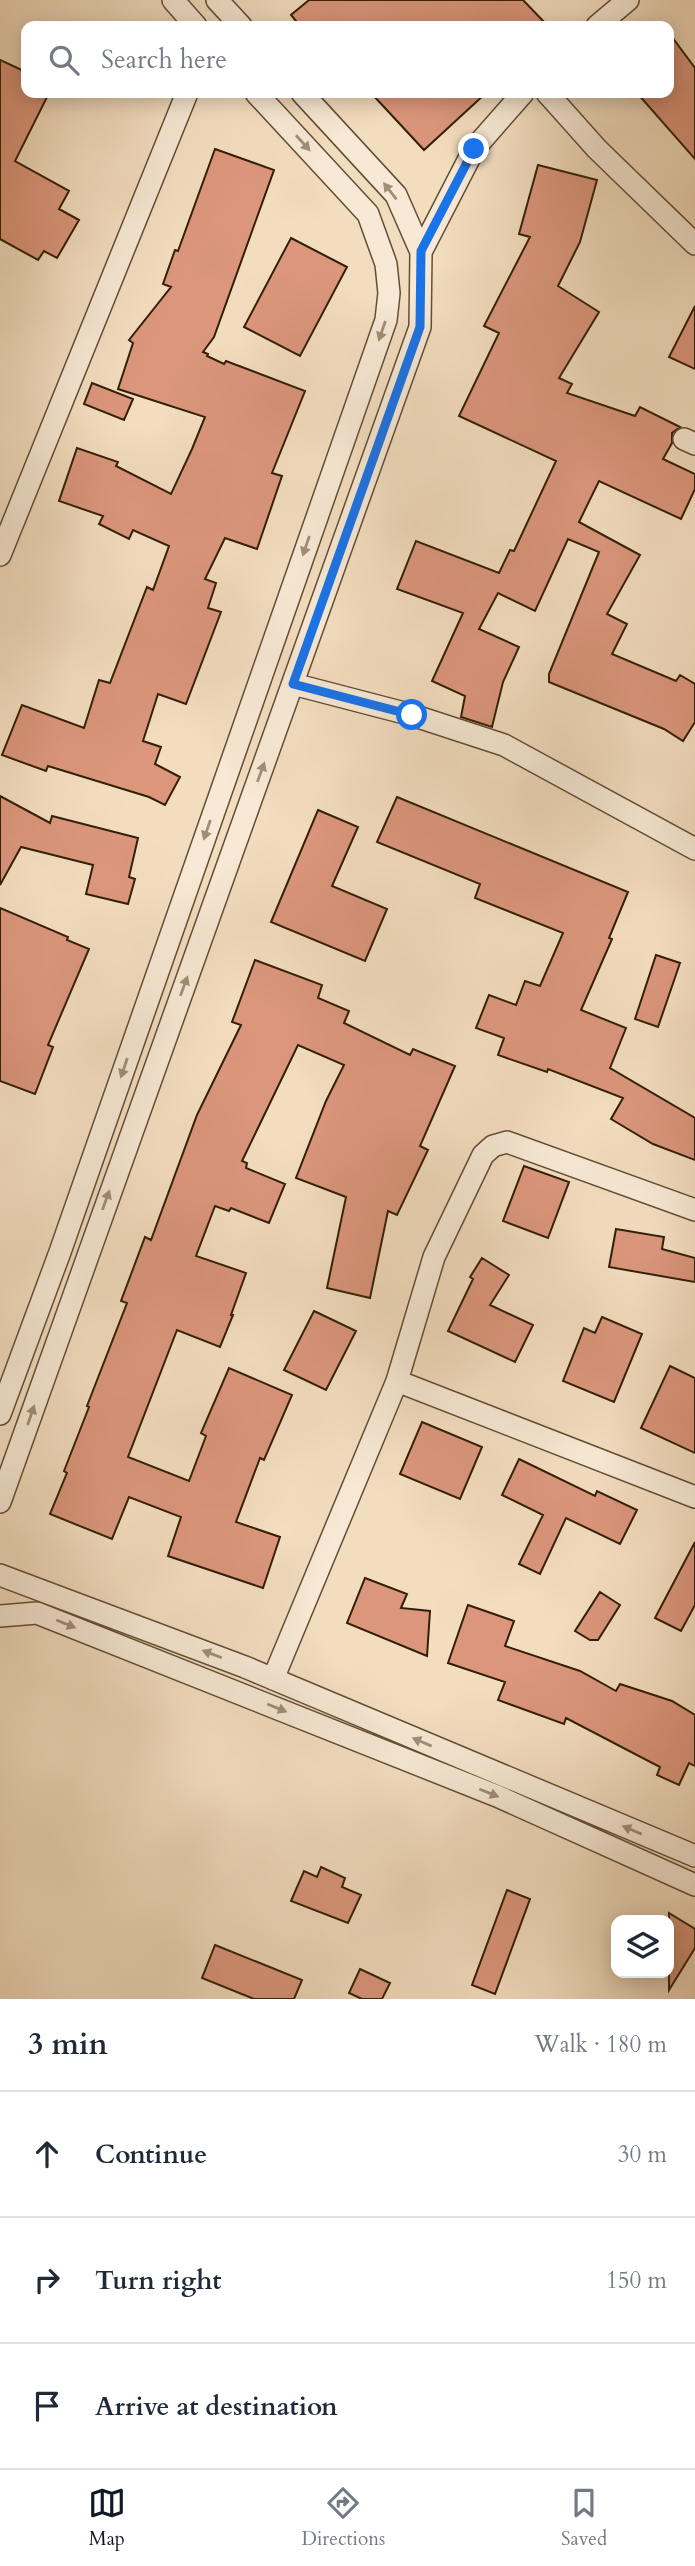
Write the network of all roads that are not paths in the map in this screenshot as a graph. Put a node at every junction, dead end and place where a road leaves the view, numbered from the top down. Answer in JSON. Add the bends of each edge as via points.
{"nodes":[{"id":1,"x":173,"y":0,"type":"edge"},
{"id":2,"x":217,"y":0,"type":"edge"},
{"id":3,"x":628,"y":0,"type":"edge"},
{"id":4,"x":192,"y":21,"type":"edge"},
{"id":5,"x":236,"y":21,"type":"edge"},
{"id":6,"x":603,"y":21,"type":"edge"},
{"id":7,"x":185,"y":98,"type":"edge"},
{"id":8,"x":262,"y":98,"type":"edge"},
{"id":9,"x":307,"y":98,"type":"edge"},
{"id":10,"x":519,"y":98,"type":"edge"},
{"id":11,"x":551,"y":98,"type":"edge"},
{"id":12,"x":695,"y":244,"type":"edge"},
{"id":13,"x":421,"y":251,"type":"junction"},
{"id":14,"x":0,"y":555,"type":"edge"},
{"id":15,"x":293,"y":684,"type":"junction"},
{"id":16,"x":692,"y":844,"type":"edge"},
{"id":17,"x":695,"y":1210,"type":"edge"},
{"id":18,"x":397,"y":1381,"type":"junction"},
{"id":19,"x":0,"y":1414,"type":"edge"},
{"id":20,"x":695,"y":1497,"type":"edge"},
{"id":21,"x":0,"y":1502,"type":"edge"},
{"id":22,"x":0,"y":1575,"type":"edge"},
{"id":23,"x":0,"y":1616,"type":"edge"},
{"id":24,"x":273,"y":1679,"type":"junction"},
{"id":25,"x":695,"y":1856,"type":"edge"},
{"id":26,"x":695,"y":1885,"type":"edge"}],
"edges":[{"from":1,"to":4,"type":"street"},
{"from":2,"to":5,"type":"street"},
{"from":3,"to":6,"type":"street"},
{"from":7,"to":14,"type":"street"},
{"from":8,"to":19,"type":"street","one_way":true,"via":[[368,214],[386,264],[386,320]]},
{"from":13,"to":9,"type":"street","one_way":true,"via":[[396,195]]},
{"from":10,"to":13,"type":"street","via":[[474,149]]},
{"from":11,"to":12,"type":"street"},
{"from":13,"to":15,"type":"street","via":[[420,327]]},
{"from":15,"to":16,"type":"street","via":[[504,745]]},
{"from":21,"to":15,"type":"street","one_way":true},
{"from":17,"to":18,"type":"street","via":[[508,1142],[493,1146],[483,1155],[434,1256]]},
{"from":18,"to":20,"type":"street"},
{"from":18,"to":24,"type":"street"},
{"from":24,"to":22,"type":"street","one_way":true},
{"from":23,"to":26,"type":"street","one_way":true,"via":[[37,1613],[497,1796]]},
{"from":25,"to":24,"type":"street","one_way":true}]}
